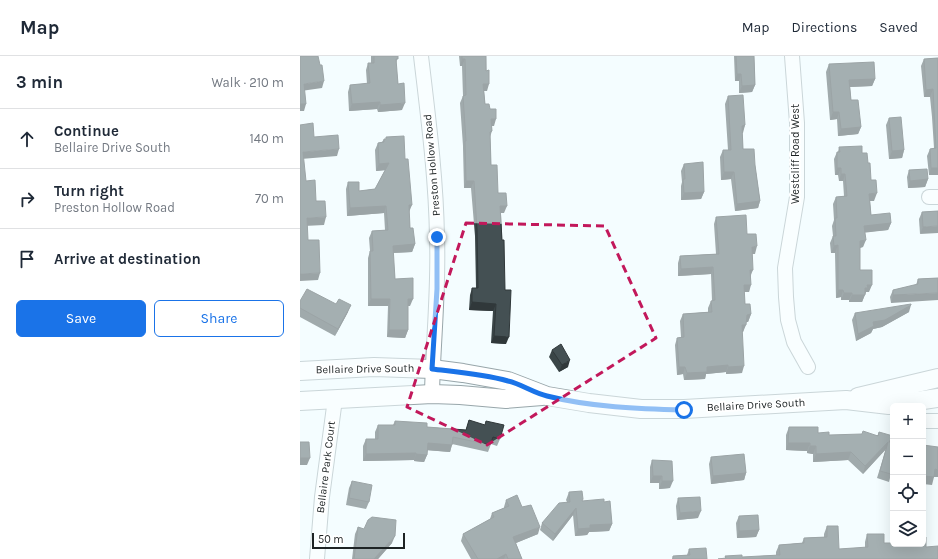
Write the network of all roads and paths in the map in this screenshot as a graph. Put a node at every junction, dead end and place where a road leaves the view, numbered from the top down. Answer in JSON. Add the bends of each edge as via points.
{"nodes":[{"id":1,"x":421,"y":56,"type":"edge"},
{"id":2,"x":792,"y":56,"type":"edge"},
{"id":3,"x":808,"y":366,"type":"dead end"},
{"id":4,"x":432,"y":369,"type":"junction"},
{"id":5,"x":300,"y":371,"type":"edge"},
{"id":6,"x":938,"y":378,"type":"edge"},
{"id":7,"x":432,"y":394,"type":"junction"},
{"id":8,"x":547,"y":396,"type":"junction"},
{"id":9,"x":938,"y":398,"type":"edge"},
{"id":10,"x":335,"y":399,"type":"junction"},
{"id":11,"x":846,"y":400,"type":"junction"},
{"id":12,"x":300,"y":401,"type":"edge"},
{"id":13,"x":864,"y":402,"type":"junction"},
{"id":14,"x":890,"y":414,"type":"edge"},
{"id":15,"x":926,"y":421,"type":"edge"},
{"id":16,"x":938,"y":421,"type":"edge"},
{"id":17,"x":317,"y":559,"type":"edge"}],
"edges":[{"from":1,"to":4,"type":"street","name":"Preston Hollow Road","via":[[432,144],[437,237]]},
{"from":2,"to":3,"type":"street","name":"Westcliff Road West","via":[[797,123],[798,197],[786,268],[786,297],[788,320],[794,342]]},
{"from":4,"to":5,"type":"main road","name":"Bellaire Drive South","via":[[374,367]]},
{"from":4,"to":7,"type":"street","name":"Preston Hollow Road"},
{"from":4,"to":8,"type":"main road","name":"Bellaire Drive South","via":[[508,381]]},
{"from":6,"to":11,"type":"main road","name":"Bellaire Drive South"},
{"from":7,"to":8,"type":"main road","name":"Bellaire Drive South","via":[[506,399]]},
{"from":7,"to":10,"type":"main road","name":"Bellaire Drive South"},
{"from":8,"to":11,"type":"main road","name":"Bellaire Drive South","via":[[641,409],[684,410]]},
{"from":9,"to":13,"type":"main road","name":"Bellaire Drive South","via":[[889,405]]},
{"from":10,"to":12,"type":"main road","name":"Bellaire Drive South"},
{"from":10,"to":17,"type":"street","name":"Bellaire Park Court"},
{"from":11,"to":13,"type":"main road","name":"Bellaire Drive South"},
{"from":13,"to":14,"type":"street","name":"Bellaire Drive South"},
{"from":15,"to":16,"type":"street"}]}
